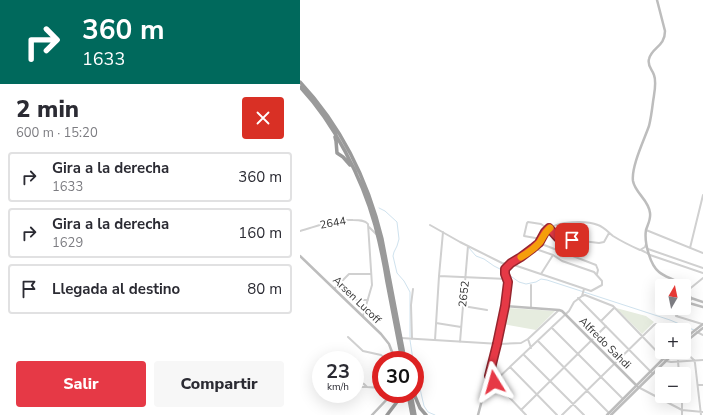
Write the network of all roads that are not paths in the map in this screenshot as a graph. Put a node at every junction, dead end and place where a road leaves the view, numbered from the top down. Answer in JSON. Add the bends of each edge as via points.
{"nodes":[{"id":1,"x":657,"y":0,"type":"edge"},
{"id":2,"x":300,"y":82,"type":"edge"},
{"id":3,"x":300,"y":87,"type":"edge"},
{"id":4,"x":332,"y":129,"type":"junction"},
{"id":5,"x":355,"y":171,"type":"junction"},
{"id":6,"x":703,"y":195,"type":"edge"},
{"id":7,"x":430,"y":225,"type":"dead end"},
{"id":8,"x":369,"y":226,"type":"junction"},
{"id":9,"x":549,"y":229,"type":"junction"},
{"id":10,"x":646,"y":230,"type":"junction"},
{"id":11,"x":300,"y":231,"type":"edge"},
{"id":12,"x":443,"y":232,"type":"junction"},
{"id":13,"x":609,"y":233,"type":"junction"},
{"id":14,"x":378,"y":235,"type":"junction"},
{"id":15,"x":558,"y":238,"type":"junction"},
{"id":16,"x":541,"y":239,"type":"junction"},
{"id":17,"x":539,"y":243,"type":"junction"},
{"id":18,"x":646,"y":244,"type":"junction"},
{"id":19,"x":468,"y":246,"type":"junction"},
{"id":20,"x":533,"y":248,"type":"junction"},
{"id":21,"x":690,"y":248,"type":"junction"},
{"id":22,"x":648,"y":249,"type":"junction"},
{"id":23,"x":640,"y":250,"type":"junction"},
{"id":24,"x":703,"y":253,"type":"edge"},
{"id":25,"x":553,"y":255,"type":"junction"},
{"id":26,"x":650,"y":255,"type":"junction"},
{"id":27,"x":300,"y":256,"type":"edge"},
{"id":28,"x":577,"y":258,"type":"junction"},
{"id":29,"x":509,"y":264,"type":"junction"},
{"id":30,"x":703,"y":268,"type":"edge"},
{"id":31,"x":703,"y":273,"type":"edge"},
{"id":32,"x":372,"y":274,"type":"junction"},
{"id":33,"x":541,"y":274,"type":"junction"},
{"id":34,"x":596,"y":274,"type":"junction"},
{"id":35,"x":439,"y":276,"type":"junction"},
{"id":36,"x":466,"y":278,"type":"junction"},
{"id":37,"x":703,"y":278,"type":"edge"},
{"id":38,"x":507,"y":279,"type":"junction"},
{"id":39,"x":673,"y":279,"type":"edge"},
{"id":40,"x":338,"y":284,"type":"junction"},
{"id":41,"x":531,"y":285,"type":"dead end"},
{"id":42,"x":691,"y":288,"type":"edge"},
{"id":43,"x":334,"y":289,"type":"junction"},
{"id":44,"x":413,"y":289,"type":"dead end"},
{"id":45,"x":584,"y":289,"type":"junction"},
{"id":46,"x":582,"y":296,"type":"junction"},
{"id":47,"x":578,"y":298,"type":"junction"},
{"id":48,"x":691,"y":298,"type":"edge"},
{"id":49,"x":368,"y":300,"type":"junction"},
{"id":50,"x":702,"y":302,"type":"edge"},
{"id":51,"x":691,"y":304,"type":"edge"},
{"id":52,"x":463,"y":306,"type":"junction"},
{"id":53,"x":505,"y":306,"type":"junction"},
{"id":54,"x":703,"y":307,"type":"edge"},
{"id":55,"x":530,"y":308,"type":"junction"},
{"id":56,"x":614,"y":308,"type":"junction"},
{"id":57,"x":487,"y":310,"type":"dead end"},
{"id":58,"x":560,"y":311,"type":"junction"},
{"id":59,"x":566,"y":314,"type":"junction"},
{"id":60,"x":677,"y":315,"type":"edge"},
{"id":61,"x":363,"y":316,"type":"junction"},
{"id":62,"x":601,"y":321,"type":"junction"},
{"id":63,"x":436,"y":323,"type":"junction"},
{"id":64,"x":703,"y":324,"type":"edge"},
{"id":65,"x":655,"y":325,"type":"edge"},
{"id":66,"x":606,"y":326,"type":"junction"},
{"id":67,"x":461,"y":327,"type":"junction"},
{"id":68,"x":552,"y":328,"type":"junction"},
{"id":69,"x":703,"y":328,"type":"edge"},
{"id":70,"x":697,"y":332,"type":"junction"},
{"id":71,"x":691,"y":333,"type":"edge"},
{"id":72,"x":703,"y":335,"type":"edge"},
{"id":73,"x":348,"y":337,"type":"dead end"},
{"id":74,"x":642,"y":337,"type":"junction"},
{"id":75,"x":691,"y":337,"type":"edge"},
{"id":76,"x":401,"y":338,"type":"junction"},
{"id":77,"x":412,"y":339,"type":"junction"},
{"id":78,"x":528,"y":339,"type":"junction"},
{"id":79,"x":435,"y":340,"type":"junction"},
{"id":80,"x":591,"y":340,"type":"junction"},
{"id":81,"x":538,"y":341,"type":"junction"},
{"id":82,"x":460,"y":342,"type":"junction"},
{"id":83,"x":497,"y":344,"type":"junction"},
{"id":84,"x":531,"y":348,"type":"junction"},
{"id":85,"x":629,"y":350,"type":"junction"},
{"id":86,"x":392,"y":351,"type":"edge"},
{"id":87,"x":400,"y":351,"type":"edge"},
{"id":88,"x":403,"y":351,"type":"edge"},
{"id":89,"x":372,"y":353,"type":"edge"},
{"id":90,"x":578,"y":354,"type":"junction"},
{"id":91,"x":524,"y":355,"type":"junction"},
{"id":92,"x":691,"y":357,"type":"edge"},
{"id":93,"x":665,"y":360,"type":"junction"},
{"id":94,"x":694,"y":360,"type":"junction"},
{"id":95,"x":703,"y":360,"type":"edge"},
{"id":96,"x":678,"y":361,"type":"junction"},
{"id":97,"x":615,"y":364,"type":"junction"},
{"id":98,"x":510,"y":367,"type":"junction"},
{"id":99,"x":678,"y":367,"type":"edge"},
{"id":100,"x":564,"y":368,"type":"junction"},
{"id":101,"x":651,"y":373,"type":"junction"},
{"id":102,"x":489,"y":376,"type":"junction"},
{"id":103,"x":601,"y":377,"type":"junction"},
{"id":104,"x":550,"y":381,"type":"junction"},
{"id":105,"x":494,"y":382,"type":"junction"},
{"id":106,"x":364,"y":384,"type":"edge"},
{"id":107,"x":698,"y":385,"type":"junction"},
{"id":108,"x":703,"y":385,"type":"edge"},
{"id":109,"x":364,"y":387,"type":"edge"},
{"id":110,"x":367,"y":387,"type":"junction"},
{"id":111,"x":372,"y":387,"type":"edge"},
{"id":112,"x":638,"y":387,"type":"junction"},
{"id":113,"x":587,"y":391,"type":"junction"},
{"id":114,"x":537,"y":394,"type":"junction"},
{"id":115,"x":623,"y":399,"type":"junction"},
{"id":116,"x":383,"y":403,"type":"edge"},
{"id":117,"x":396,"y":403,"type":"edge"},
{"id":118,"x":410,"y":403,"type":"edge"},
{"id":119,"x":413,"y":403,"type":"edge"},
{"id":120,"x":418,"y":403,"type":"edge"},
{"id":121,"x":682,"y":403,"type":"edge"},
{"id":122,"x":573,"y":404,"type":"junction"},
{"id":123,"x":521,"y":410,"type":"junction"},
{"id":124,"x":682,"y":410,"type":"junction"},
{"id":125,"x":702,"y":412,"type":"edge"},
{"id":126,"x":609,"y":414,"type":"edge"},
{"id":127,"x":373,"y":415,"type":"edge"},
{"id":128,"x":387,"y":415,"type":"edge"},
{"id":129,"x":412,"y":415,"type":"edge"},
{"id":130,"x":415,"y":415,"type":"edge"},
{"id":131,"x":426,"y":415,"type":"edge"},
{"id":132,"x":478,"y":415,"type":"edge"},
{"id":133,"x":526,"y":415,"type":"edge"},
{"id":134,"x":557,"y":415,"type":"edge"},
{"id":135,"x":562,"y":415,"type":"edge"},
{"id":136,"x":584,"y":415,"type":"edge"},
{"id":137,"x":682,"y":415,"type":"edge"},
{"id":138,"x":701,"y":415,"type":"edge"}],
"edges":[{"from":1,"to":10,"type":"street","via":[[665,36],[648,59],[648,64],[655,75],[653,98],[649,125],[633,178],[650,210]]},
{"from":2,"to":76,"type":"highway","via":[[336,129],[364,182],[382,239]]},
{"from":3,"to":4,"type":"highway"},
{"from":4,"to":5,"type":"highway"},
{"from":4,"to":5,"type":"highway","via":[[337,153]]},
{"from":5,"to":14,"type":"highway"},
{"from":6,"to":21,"type":"street"},
{"from":7,"to":12,"type":"street"},
{"from":8,"to":11,"type":"street","name":"2644","via":[[362,220],[339,220]]},
{"from":8,"to":14,"type":"street"},
{"from":8,"to":32,"type":"street"},
{"from":9,"to":13,"type":"street","via":[[570,221],[598,225]]},
{"from":9,"to":15,"type":"street"},
{"from":9,"to":16,"type":"street"},
{"from":9,"to":16,"type":"street","via":[[541,224],[527,223],[524,236]]},
{"from":10,"to":18,"type":"street"},
{"from":10,"to":21,"type":"street"},
{"from":12,"to":19,"type":"street"},
{"from":12,"to":35,"type":"street"},
{"from":13,"to":15,"type":"street","via":[[604,242],[599,243]]},
{"from":13,"to":23,"type":"street"},
{"from":14,"to":87,"type":"highway"},
{"from":15,"to":28,"type":"street"},
{"from":16,"to":17,"type":"street"},
{"from":17,"to":20,"type":"street"},
{"from":17,"to":28,"type":"street"},
{"from":18,"to":22,"type":"street"},
{"from":18,"to":23,"type":"street"},
{"from":19,"to":29,"type":"street"},
{"from":19,"to":36,"type":"street","name":"2652"},
{"from":20,"to":25,"type":"street"},
{"from":20,"to":29,"type":"street"},
{"from":21,"to":24,"type":"street"},
{"from":22,"to":26,"type":"street"},
{"from":22,"to":30,"type":"street"},
{"from":23,"to":26,"type":"street"},
{"from":25,"to":33,"type":"street"},
{"from":25,"to":34,"type":"street"},
{"from":26,"to":31,"type":"street"},
{"from":26,"to":39,"type":"street","via":[[656,270]]},
{"from":27,"to":43,"type":"street","name":"Arsen Lucoff"},
{"from":28,"to":34,"type":"street","via":[[596,265]]},
{"from":29,"to":33,"type":"street"},
{"from":29,"to":38,"type":"street","via":[[505,269]]},
{"from":32,"to":40,"type":"street","via":[[349,274]]},
{"from":32,"to":49,"type":"street"},
{"from":33,"to":45,"type":"street"},
{"from":34,"to":45,"type":"street","via":[[602,285],[591,291]]},
{"from":35,"to":36,"type":"street"},
{"from":35,"to":63,"type":"street"},
{"from":36,"to":38,"type":"street"},
{"from":36,"to":52,"type":"street","name":"2652"},
{"from":37,"to":42,"type":"street"},
{"from":38,"to":53,"type":"street"},
{"from":40,"to":43,"type":"street"},
{"from":40,"to":49,"type":"street","via":[[356,300]]},
{"from":41,"to":55,"type":"street"},
{"from":43,"to":61,"type":"street","name":"Arsen Lucoff"},
{"from":44,"to":77,"type":"street"},
{"from":45,"to":46,"type":"street"},
{"from":46,"to":47,"type":"street"},
{"from":46,"to":56,"type":"street","via":[[610,304]]},
{"from":47,"to":59,"type":"street"},
{"from":47,"to":62,"type":"street"},
{"from":48,"to":50,"type":"street"},
{"from":49,"to":61,"type":"street"},
{"from":51,"to":54,"type":"street"},
{"from":52,"to":57,"type":"street"},
{"from":52,"to":67,"type":"street","name":"2652"},
{"from":53,"to":55,"type":"street"},
{"from":53,"to":83,"type":"street"},
{"from":55,"to":58,"type":"street"},
{"from":56,"to":62,"type":"street"},
{"from":56,"to":74,"type":"street"},
{"from":58,"to":59,"type":"street","name":"Alfredo Sahdi"},
{"from":58,"to":78,"type":"street"},
{"from":59,"to":68,"type":"street"},
{"from":59,"to":80,"type":"street","name":"Alfredo Sahdi"},
{"from":60,"to":64,"type":"street"},
{"from":61,"to":86,"type":"street","name":"Arsen Lucoff","via":[[387,341]]},
{"from":62,"to":66,"type":"street"},
{"from":63,"to":67,"type":"street"},
{"from":63,"to":79,"type":"street"},
{"from":64,"to":71,"type":"street"},
{"from":65,"to":74,"type":"street"},
{"from":66,"to":80,"type":"street"},
{"from":66,"to":85,"type":"street"},
{"from":67,"to":82,"type":"street","name":"2652"},
{"from":68,"to":81,"type":"street"},
{"from":68,"to":90,"type":"street"},
{"from":69,"to":70,"type":"street"},
{"from":70,"to":72,"type":"street"},
{"from":70,"to":75,"type":"street"},
{"from":73,"to":89,"type":"street","via":[[363,351]]},
{"from":74,"to":85,"type":"street"},
{"from":74,"to":93,"type":"street"},
{"from":76,"to":77,"type":"street"},
{"from":76,"to":88,"type":"highway"},
{"from":77,"to":79,"type":"street"},
{"from":78,"to":83,"type":"street","via":[[521,343]]},
{"from":78,"to":84,"type":"street"},
{"from":79,"to":82,"type":"street"},
{"from":80,"to":90,"type":"street"},
{"from":80,"to":97,"type":"street","name":"Alfredo Sahdi"},
{"from":81,"to":84,"type":"street"},
{"from":81,"to":100,"type":"street"},
{"from":82,"to":83,"type":"street"},
{"from":83,"to":102,"type":"street"},
{"from":84,"to":91,"type":"street"},
{"from":85,"to":97,"type":"street"},
{"from":85,"to":101,"type":"street"},
{"from":90,"to":100,"type":"street"},
{"from":90,"to":103,"type":"street"},
{"from":91,"to":98,"type":"street"},
{"from":91,"to":104,"type":"street"},
{"from":92,"to":94,"type":"street"},
{"from":93,"to":96,"type":"street"},
{"from":93,"to":101,"type":"street"},
{"from":94,"to":95,"type":"street"},
{"from":94,"to":96,"type":"street"},
{"from":94,"to":107,"type":"street"},
{"from":96,"to":99,"type":"street"},
{"from":97,"to":103,"type":"street"},
{"from":97,"to":112,"type":"street","name":"Alfredo Sahdi"},
{"from":98,"to":105,"type":"street"},
{"from":98,"to":114,"type":"street"},
{"from":100,"to":104,"type":"street"},
{"from":100,"to":113,"type":"street"},
{"from":101,"to":112,"type":"street"},
{"from":102,"to":105,"type":"street"},
{"from":102,"to":132,"type":"street"},
{"from":103,"to":113,"type":"street"},
{"from":103,"to":115,"type":"street"},
{"from":104,"to":114,"type":"street"},
{"from":104,"to":122,"type":"street"},
{"from":105,"to":123,"type":"street"},
{"from":106,"to":110,"type":"street"},
{"from":107,"to":108,"type":"street"},
{"from":107,"to":125,"type":"street"},
{"from":109,"to":110,"type":"street"},
{"from":110,"to":111,"type":"street"},
{"from":112,"to":115,"type":"street"},
{"from":112,"to":124,"type":"street"},
{"from":112,"to":126,"type":"street"},
{"from":113,"to":122,"type":"street"},
{"from":113,"to":126,"type":"street"},
{"from":114,"to":123,"type":"street"},
{"from":114,"to":134,"type":"street"},
{"from":115,"to":126,"type":"street"},
{"from":116,"to":127,"type":"street"},
{"from":117,"to":128,"type":"highway"},
{"from":118,"to":129,"type":"highway"},
{"from":119,"to":130,"type":"highway"},
{"from":120,"to":131,"type":"highway"},
{"from":121,"to":124,"type":"street"},
{"from":122,"to":135,"type":"street"},
{"from":122,"to":136,"type":"street"},
{"from":123,"to":133,"type":"street"},
{"from":124,"to":125,"type":"street"},
{"from":124,"to":137,"type":"street"},
{"from":125,"to":138,"type":"street"}]}
